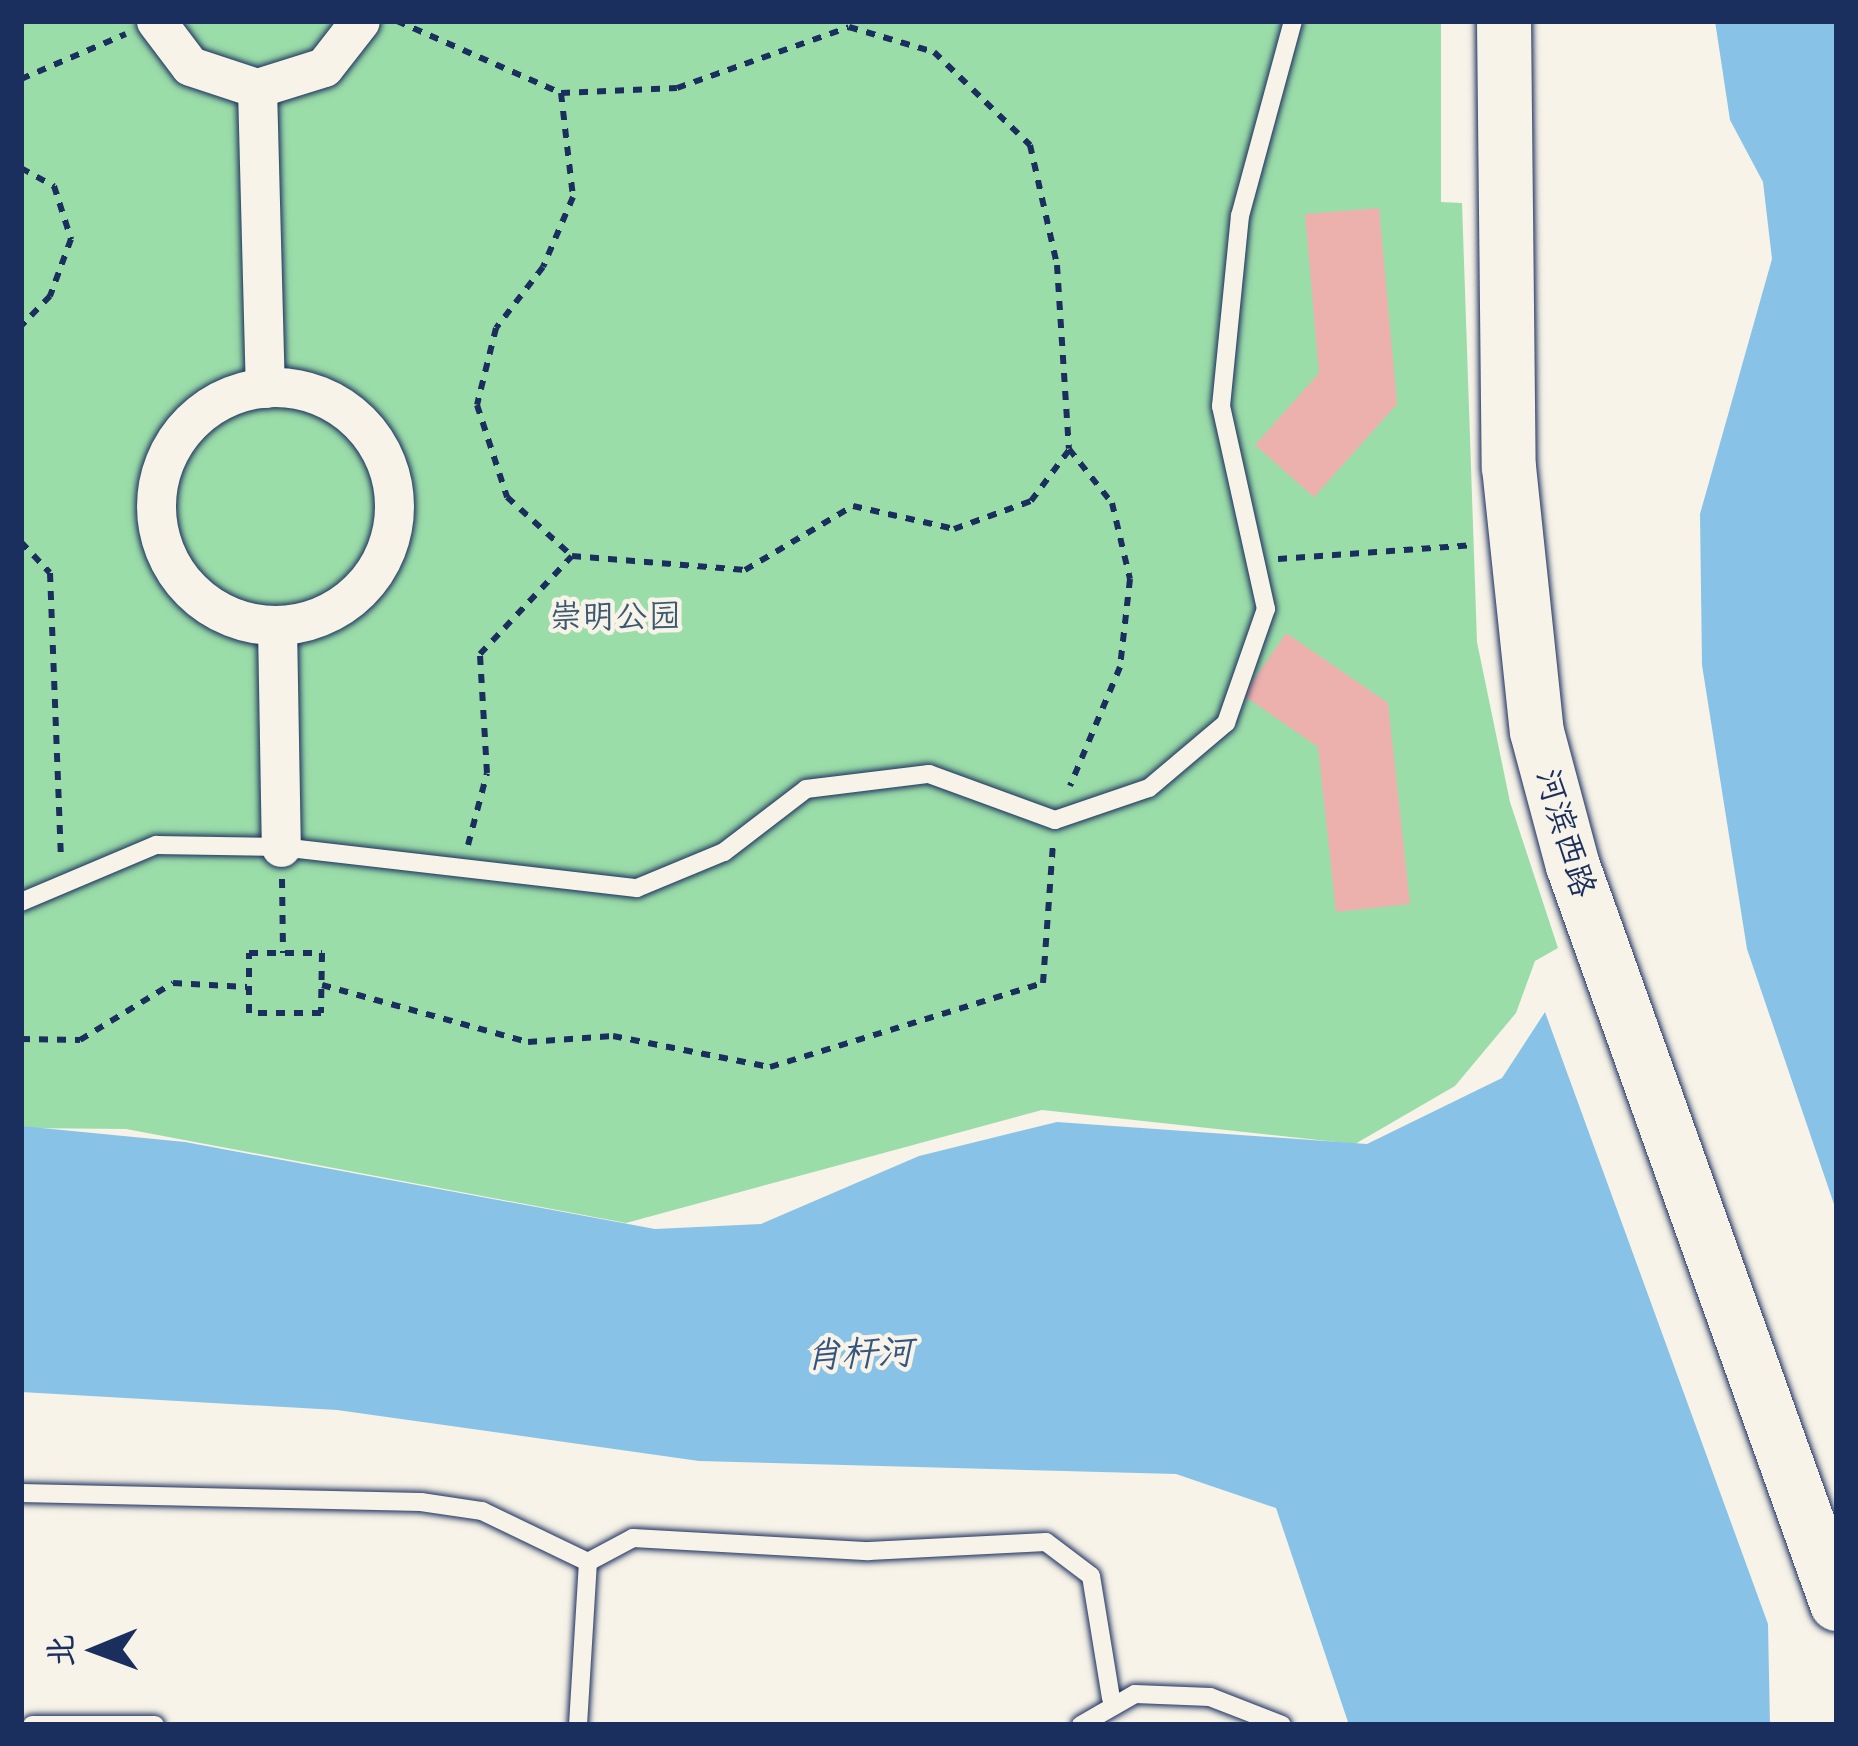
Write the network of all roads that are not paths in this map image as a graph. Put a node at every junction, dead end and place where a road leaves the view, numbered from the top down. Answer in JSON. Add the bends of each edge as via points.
{"nodes":[{"id":1,"x":156,"y":21,"type":"edge"},
{"id":2,"x":360,"y":21,"type":"edge"},
{"id":3,"x":1293,"y":21,"type":"edge"},
{"id":4,"x":1504,"y":21,"type":"edge"},
{"id":5,"x":1541,"y":21,"type":"edge"},
{"id":6,"x":257,"y":88,"type":"junction"},
{"id":7,"x":265,"y":388,"type":"junction"},
{"id":8,"x":277,"y":626,"type":"junction"},
{"id":9,"x":281,"y":847,"type":"junction"},
{"id":10,"x":21,"y":902,"type":"edge"},
{"id":11,"x":1837,"y":1489,"type":"edge"},
{"id":12,"x":21,"y":1493,"type":"edge"},
{"id":13,"x":587,"y":1562,"type":"junction"},
{"id":14,"x":1837,"y":1604,"type":"edge"},
{"id":15,"x":1111,"y":1698,"type":"junction"},
{"id":16,"x":32,"y":1725,"type":"edge"},
{"id":17,"x":154,"y":1725,"type":"edge"},
{"id":18,"x":578,"y":1725,"type":"edge"},
{"id":19,"x":1081,"y":1725,"type":"edge"},
{"id":20,"x":1282,"y":1725,"type":"edge"}],
"edges":[{"from":1,"to":6,"type":"street","via":[[190,66]]},
{"from":2,"to":6,"type":"street","via":[[324,67]]},
{"from":3,"to":9,"type":"lane","via":[[1240,216],[1221,406],[1266,609],[1226,723],[1149,788],[1055,820],[929,774],[806,789],[724,852],[637,888]]},
{"from":4,"to":14,"type":"street","name":"河滨西路","via":[[1514,542],[1529,693],[1573,866]]},
{"from":5,"to":11,"type":"street","name":"河滨西路","via":[[1544,475],[1569,730]]},
{"from":6,"to":7,"type":"street"},
{"from":7,"to":8,"type":"street","via":[[211,405],[183,430],[155,500],[167,555],[200,600]]},
{"from":7,"to":8,"type":"street","via":[[320,395],[352,415],[392,486],[379,566],[317,619]]},
{"from":8,"to":9,"type":"street"},
{"from":9,"to":10,"type":"lane","via":[[156,845]]},
{"from":12,"to":13,"type":"lane","via":[[421,1502],[482,1511]]},
{"from":13,"to":15,"type":"lane","via":[[633,1538],[869,1551],[1046,1542],[1091,1576]]},
{"from":13,"to":18,"type":"lane"},
{"from":15,"to":19,"type":"lane"},
{"from":15,"to":20,"type":"lane","via":[[1210,1697]]},
{"from":16,"to":17,"type":"lane"}]}
